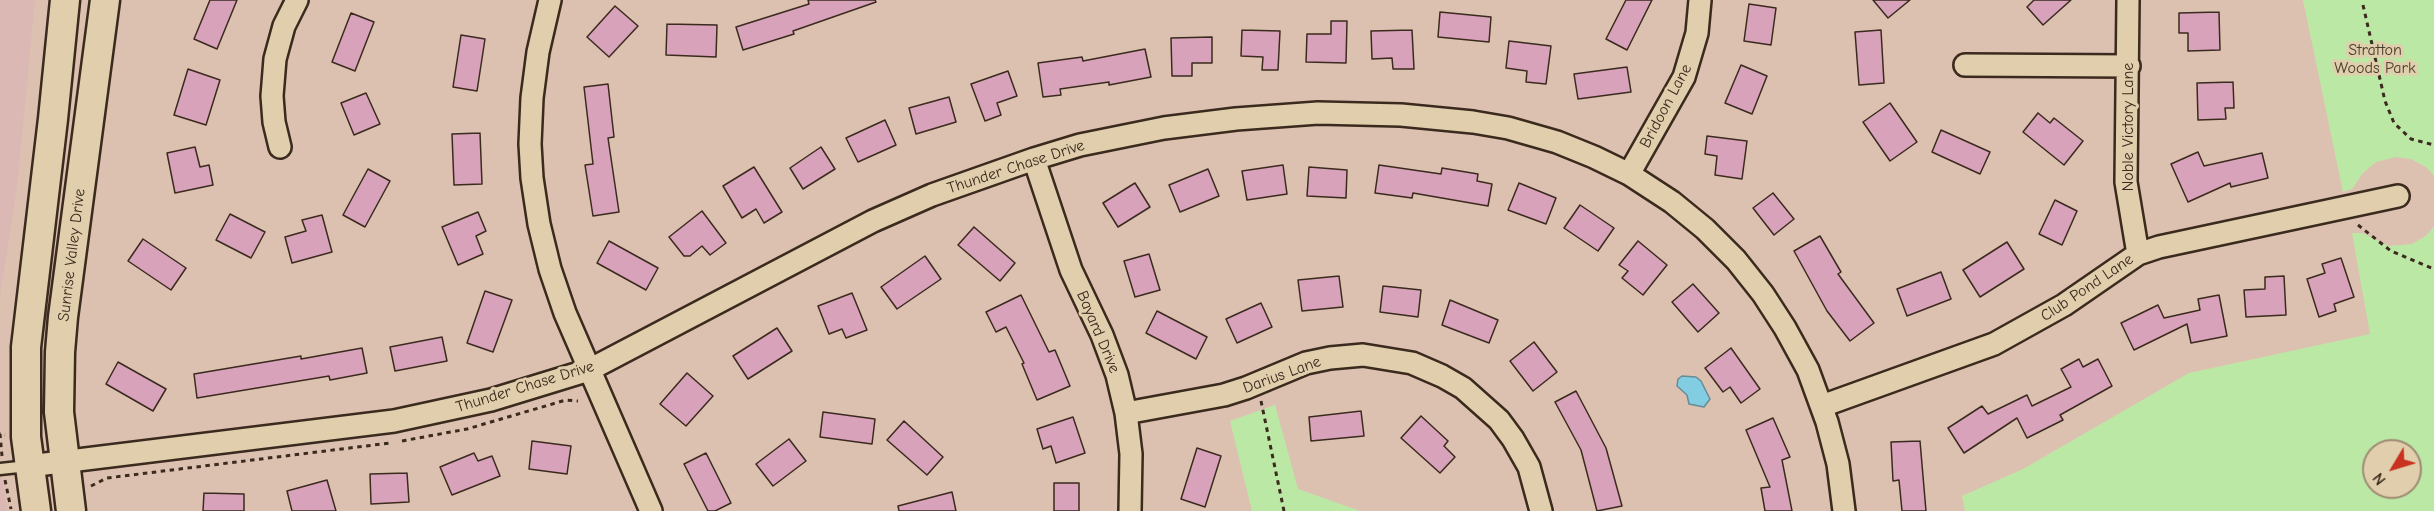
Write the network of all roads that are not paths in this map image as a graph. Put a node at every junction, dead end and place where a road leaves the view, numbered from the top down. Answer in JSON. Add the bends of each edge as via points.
{"nodes":[{"id":1,"x":65,"y":0,"type":"edge"},
{"id":2,"x":105,"y":0,"type":"edge"},
{"id":3,"x":297,"y":0,"type":"edge"},
{"id":4,"x":550,"y":0,"type":"edge"},
{"id":5,"x":1700,"y":0,"type":"edge"},
{"id":6,"x":2128,"y":0,"type":"edge"},
{"id":7,"x":1965,"y":65,"type":"dead end"},
{"id":8,"x":2129,"y":66,"type":"junction"},
{"id":9,"x":280,"y":147,"type":"dead end"},
{"id":10,"x":1034,"y":159,"type":"junction"},
{"id":11,"x":1629,"y":174,"type":"junction"},
{"id":12,"x":2398,"y":196,"type":"dead end"},
{"id":13,"x":2138,"y":254,"type":"junction"},
{"id":14,"x":589,"y":370,"type":"junction"},
{"id":15,"x":1822,"y":406,"type":"junction"},
{"id":16,"x":1126,"y":413,"type":"junction"},
{"id":17,"x":64,"y":463,"type":"junction"},
{"id":18,"x":28,"y":466,"type":"junction"},
{"id":19,"x":0,"y":470,"type":"edge"},
{"id":20,"x":36,"y":511,"type":"edge"},
{"id":21,"x":71,"y":511,"type":"edge"},
{"id":22,"x":651,"y":511,"type":"edge"},
{"id":23,"x":1130,"y":511,"type":"edge"},
{"id":24,"x":1541,"y":511,"type":"edge"},
{"id":25,"x":1844,"y":511,"type":"edge"}],
"edges":[{"from":1,"to":18,"type":"main road","via":[[26,347]]},
{"from":2,"to":17,"type":"main road","name":"Sunrise Valley Drive","via":[[63,317],[59,381]]},
{"from":3,"to":9,"type":"street","via":[[284,26],[275,59],[272,96]]},
{"from":4,"to":14,"type":"street","via":[[532,98],[532,178],[550,269]]},
{"from":5,"to":11,"type":"street","name":"Bridoon Lane","via":[[1697,33],[1684,77]]},
{"from":6,"to":8,"type":"street","name":"Noble Victory Lane"},
{"from":7,"to":8,"type":"street"},
{"from":8,"to":13,"type":"street","name":"Noble Victory Lane","via":[[2126,182]]},
{"from":10,"to":11,"type":"street","name":"Thunder Chase Drive","via":[[1164,128],[1236,119],[1318,113],[1401,115],[1508,128],[1557,142]]},
{"from":10,"to":14,"type":"street","name":"Thunder Chase Drive","via":[[932,195],[873,221]]},
{"from":10,"to":16,"type":"street","name":"Bayard Drive","via":[[1071,270],[1117,375]]},
{"from":11,"to":15,"type":"street","name":"Thunder Chase Drive","via":[[1680,208],[1736,260],[1785,328]]},
{"from":12,"to":13,"type":"street","name":"Club Pond Lane"},
{"from":13,"to":15,"type":"street","name":"Club Pond Lane","via":[[2064,305],[1994,344]]},
{"from":14,"to":17,"type":"street","name":"Thunder Chase Drive","via":[[491,400],[394,421]]},
{"from":14,"to":22,"type":"street"},
{"from":15,"to":25,"type":"street","name":"Thunder Chase Drive","via":[[1838,464]]},
{"from":16,"to":23,"type":"street","name":"Bayard Drive","via":[[1131,454]]},
{"from":16,"to":24,"type":"street","name":"Darius Lane","via":[[1224,395],[1306,363],[1330,358],[1363,355],[1412,363],[1442,376],[1482,403],[1513,439],[1528,467]]},
{"from":17,"to":18,"type":"street","name":"Thunder Chase Drive"},
{"from":17,"to":21,"type":"main road","name":"Sunrise Valley Drive"},
{"from":18,"to":19,"type":"lane"},
{"from":18,"to":20,"type":"main road"}]}
